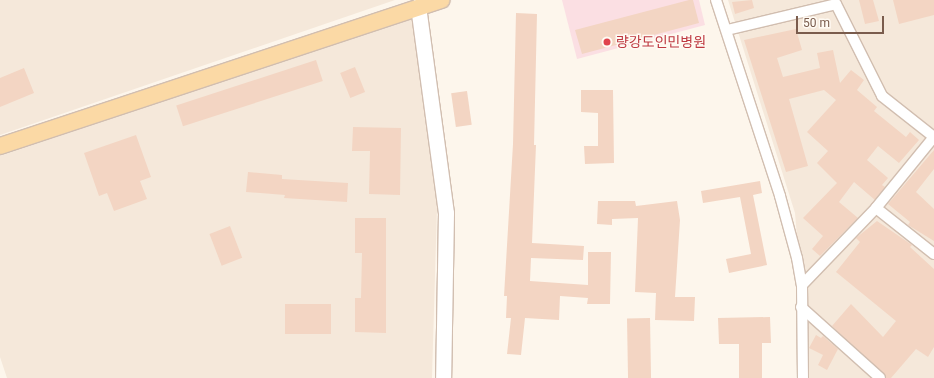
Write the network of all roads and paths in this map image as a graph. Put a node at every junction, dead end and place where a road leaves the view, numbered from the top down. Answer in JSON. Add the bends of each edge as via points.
{"nodes":[{"id":1,"x":441,"y":0,"type":"edge"},
{"id":2,"x":716,"y":0,"type":"edge"},
{"id":3,"x":418,"y":6,"type":"junction"},
{"id":4,"x":727,"y":30,"type":"junction"},
{"id":5,"x":934,"y":137,"type":"edge"},
{"id":6,"x":0,"y":146,"type":"edge"},
{"id":7,"x":876,"y":208,"type":"junction"},
{"id":8,"x":934,"y":254,"type":"edge"},
{"id":9,"x":802,"y":285,"type":"junction"},
{"id":10,"x":801,"y":307,"type":"junction"},
{"id":11,"x":443,"y":378,"type":"edge"},
{"id":12,"x":803,"y":378,"type":"edge"},
{"id":13,"x":880,"y":378,"type":"edge"}],
"edges":[{"from":1,"to":3,"type":"main road"},
{"from":2,"to":4,"type":"street"},
{"from":3,"to":6,"type":"main road"},
{"from":3,"to":11,"type":"main road","via":[[446,213]]},
{"from":4,"to":5,"type":"street","via":[[836,4],[882,96]]},
{"from":4,"to":9,"type":"street","via":[[780,196]]},
{"from":5,"to":7,"type":"street"},
{"from":7,"to":8,"type":"street"},
{"from":7,"to":9,"type":"street"},
{"from":9,"to":10,"type":"street"},
{"from":10,"to":12,"type":"street"},
{"from":10,"to":13,"type":"street"}]}
